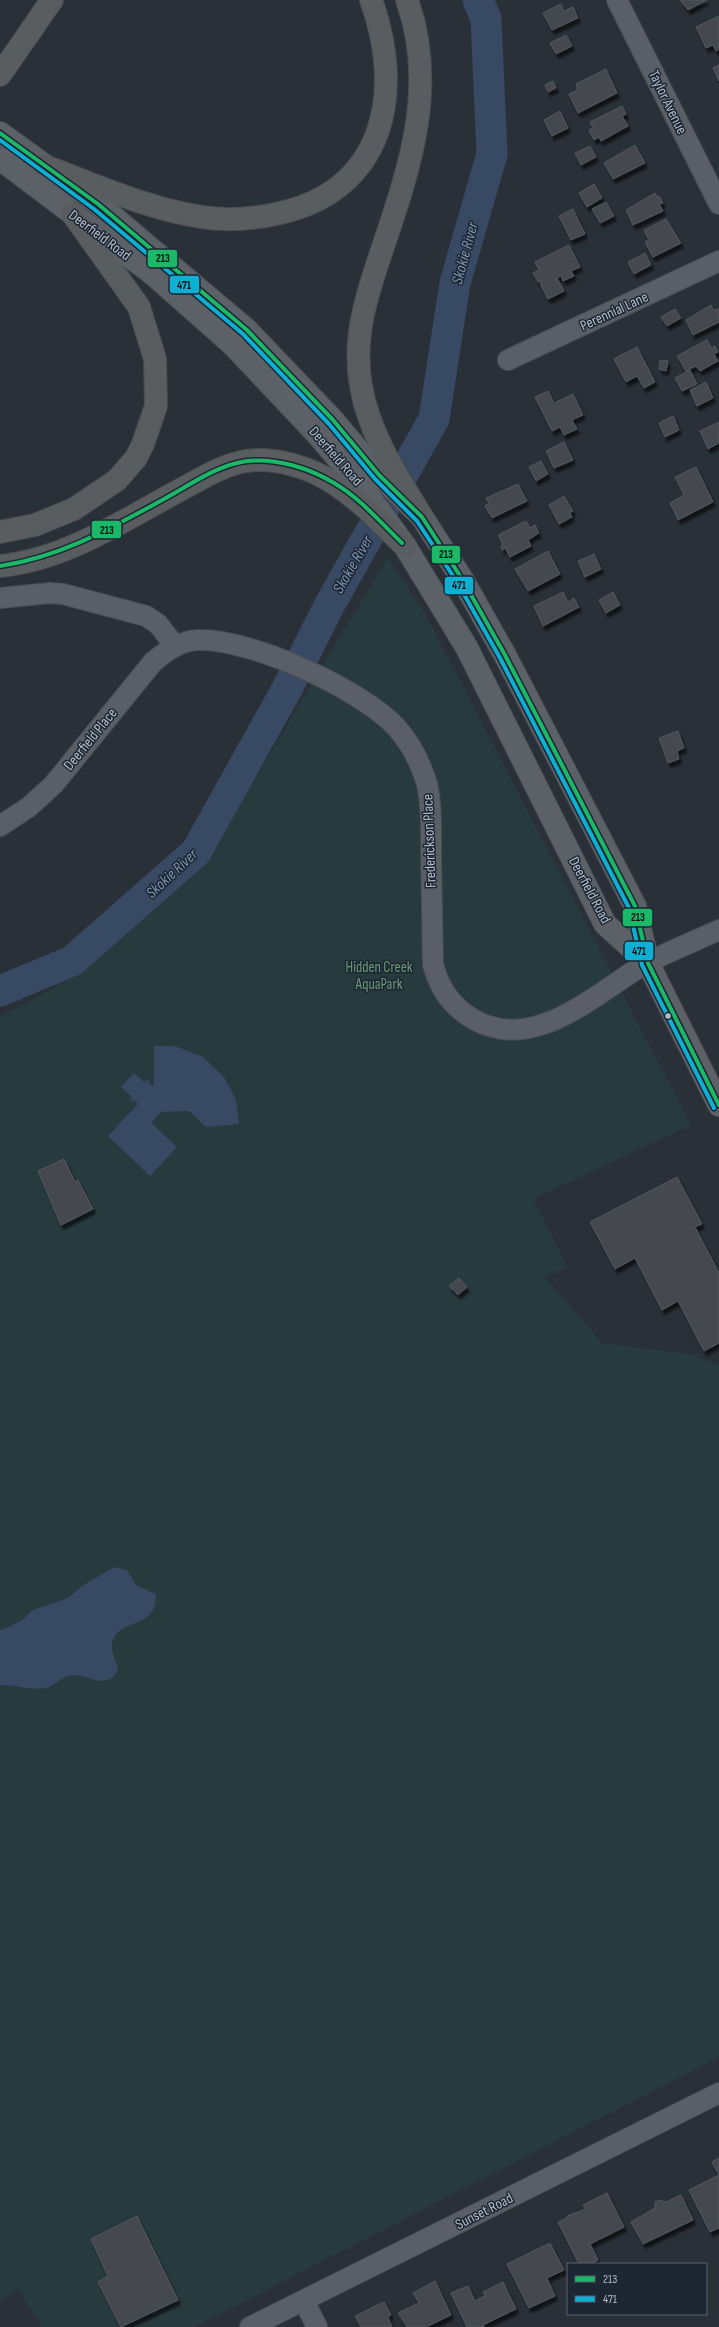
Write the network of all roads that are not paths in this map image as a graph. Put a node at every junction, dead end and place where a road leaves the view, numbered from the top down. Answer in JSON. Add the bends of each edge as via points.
{"nodes":[{"id":1,"x":52,"y":0,"type":"edge"},
{"id":2,"x":66,"y":0,"type":"edge"},
{"id":3,"x":371,"y":0,"type":"edge"},
{"id":4,"x":407,"y":0,"type":"edge"},
{"id":5,"x":617,"y":0,"type":"edge"},
{"id":6,"x":29,"y":34,"type":"junction"},
{"id":7,"x":0,"y":75,"type":"edge"},
{"id":8,"x":5,"y":149,"type":"edge"},
{"id":9,"x":42,"y":165,"type":"junction"},
{"id":10,"x":719,"y":204,"type":"edge"},
{"id":11,"x":72,"y":213,"type":"junction"},
{"id":12,"x":719,"y":261,"type":"edge"},
{"id":13,"x":508,"y":360,"type":"dead end"},
{"id":14,"x":371,"y":482,"type":"junction"},
{"id":15,"x":422,"y":516,"type":"junction"},
{"id":16,"x":0,"y":532,"type":"edge"},
{"id":17,"x":405,"y":546,"type":"junction"},
{"id":18,"x":0,"y":566,"type":"edge"},
{"id":19,"x":0,"y":598,"type":"edge"},
{"id":20,"x":175,"y":646,"type":"junction"},
{"id":21,"x":0,"y":826,"type":"edge"},
{"id":22,"x":719,"y":930,"type":"edge"},
{"id":23,"x":648,"y":963,"type":"junction"},
{"id":24,"x":719,"y":1105,"type":"edge"},
{"id":25,"x":719,"y":2093,"type":"edge"},
{"id":26,"x":304,"y":2301,"type":"junction"},
{"id":27,"x":250,"y":2327,"type":"edge"},
{"id":28,"x":317,"y":2327,"type":"edge"}],
"edges":[{"from":1,"to":6,"type":"highway"},
{"from":2,"to":6,"type":"highway"},
{"from":3,"to":9,"type":"highway","via":[[382,38],[388,82],[386,103],[373,146],[361,166],[333,192],[298,209],[255,219],[203,217],[152,205]]},
{"from":4,"to":15,"type":"highway","via":[[418,41],[422,95],[416,137],[406,178],[366,296],[358,338],[360,385],[371,423],[381,448]]},
{"from":5,"to":10,"type":"street","name":"Taylor Avenue"},
{"from":6,"to":7,"type":"highway"},
{"from":8,"to":9,"type":"main road","name":"Deerfield Road"},
{"from":8,"to":11,"type":"main road","name":"Deerfield Road"},
{"from":9,"to":14,"type":"main road","name":"Deerfield Road","via":[[98,204],[247,330],[333,420]]},
{"from":11,"to":14,"type":"main road","name":"Deerfield Road","via":[[154,276],[232,345],[312,428]]},
{"from":11,"to":16,"type":"highway","via":[[138,307],[155,359],[156,406],[136,458],[117,480],[74,509],[35,525]]},
{"from":12,"to":13,"type":"street","name":"Perennial Lane"},
{"from":14,"to":15,"type":"main road","name":"Deerfield Road"},
{"from":14,"to":17,"type":"main road","name":"Deerfield Road"},
{"from":15,"to":23,"type":"main road","name":"Deerfield Road","via":[[462,579],[505,655],[635,906]]},
{"from":17,"to":18,"type":"highway","via":[[368,510],[334,483],[302,468],[284,463],[247,461],[211,473],[85,541],[43,558]]},
{"from":17,"to":23,"type":"main road","name":"Deerfield Road","via":[[467,648],[605,924]]},
{"from":19,"to":20,"type":"street","via":[[50,592],[146,616],[158,624]]},
{"from":20,"to":21,"type":"street","name":"Deerfield Place","via":[[153,662],[54,784],[29,807]]},
{"from":20,"to":23,"type":"street","name":"Frederickson Place","via":[[198,640],[229,644],[264,653],[342,687],[397,728],[415,753],[424,778],[430,815],[433,965],[446,996],[462,1012],[485,1026],[508,1031],[531,1028],[556,1021]]},
{"from":22,"to":23,"type":"street","name":"Frederickson Place"},
{"from":23,"to":24,"type":"main road"},
{"from":25,"to":26,"type":"street","name":"Sunset Road"},
{"from":26,"to":27,"type":"street","name":"Sunset Road"},
{"from":26,"to":28,"type":"street"}]}
